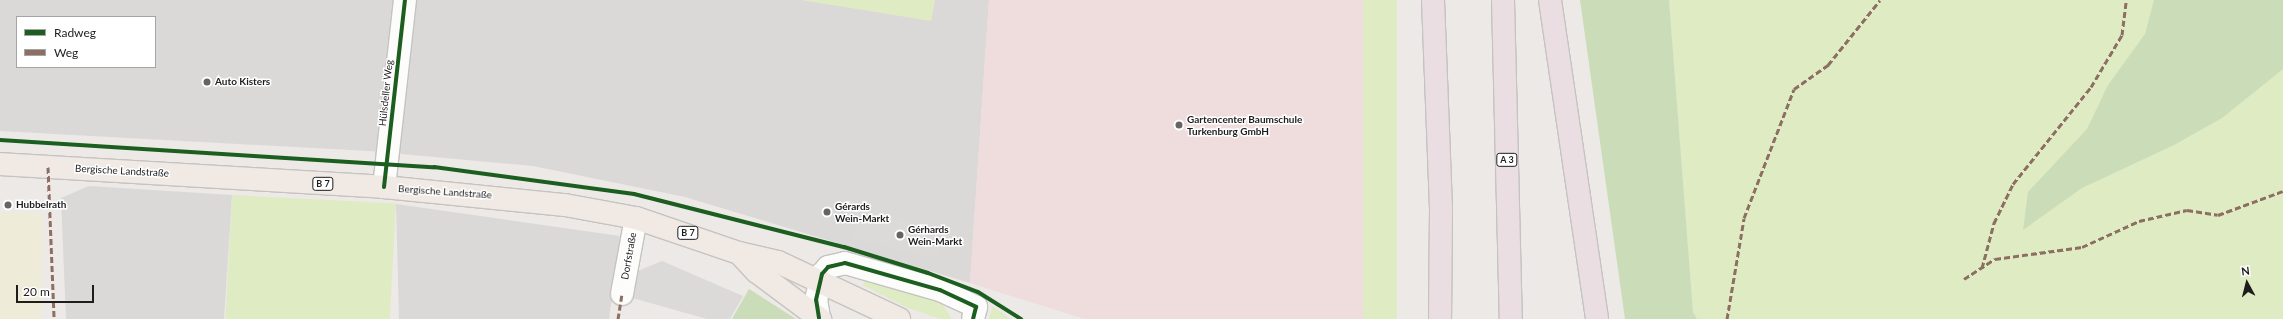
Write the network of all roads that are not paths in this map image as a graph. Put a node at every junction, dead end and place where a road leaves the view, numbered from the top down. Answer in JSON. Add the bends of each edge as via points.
{"nodes":[{"id":1,"x":405,"y":0,"type":"edge"},
{"id":2,"x":1433,"y":0,"type":"edge"},
{"id":3,"x":1503,"y":0,"type":"edge"},
{"id":4,"x":1550,"y":0,"type":"edge"},
{"id":5,"x":0,"y":164,"type":"edge"},
{"id":6,"x":384,"y":187,"type":"junction"},
{"id":7,"x":636,"y":218,"type":"junction"},
{"id":8,"x":739,"y":253,"type":"junction"},
{"id":9,"x":819,"y":280,"type":"junction"},
{"id":10,"x":622,"y":294,"type":"dead end"},
{"id":11,"x":819,"y":318,"type":"edge"},
{"id":12,"x":899,"y":319,"type":"edge"},
{"id":13,"x":973,"y":319,"type":"edge"},
{"id":14,"x":1440,"y":319,"type":"edge"},
{"id":15,"x":1511,"y":319,"type":"edge"},
{"id":16,"x":1597,"y":319,"type":"edge"}],
"edges":[{"from":1,"to":6,"type":"street","name":"Hülsdeller Weg"},
{"from":2,"to":14,"type":"highway","via":[[1441,209]]},
{"from":3,"to":15,"type":"highway","number":"A 3"},
{"from":4,"to":16,"type":"highway"},
{"from":5,"to":6,"type":"main road","name":"Bergische Landstraße","number":"B 7"},
{"from":6,"to":7,"type":"main road","name":"Bergische Landstraße","number":"B 7","via":[[504,197]]},
{"from":7,"to":8,"type":"main road","name":"Bergische Landstraße","number":"B 7"},
{"from":7,"to":10,"type":"street","name":"Dorfstraße"},
{"from":8,"to":9,"type":"main road","name":"Bergische Landstraße","number":"B 7","via":[[778,262]]},
{"from":8,"to":11,"type":"main road","name":"Bergische Landstraße","number":"B 7","via":[[757,272]]},
{"from":9,"to":11,"type":"street","name":"Bergische Landstraße","via":[[816,300]]},
{"from":9,"to":12,"type":"main road","name":"Bergische Landstraße","number":"B 7"},
{"from":9,"to":13,"type":"street","via":[[828,267],[845,263],[940,290],[976,307]]}]}
